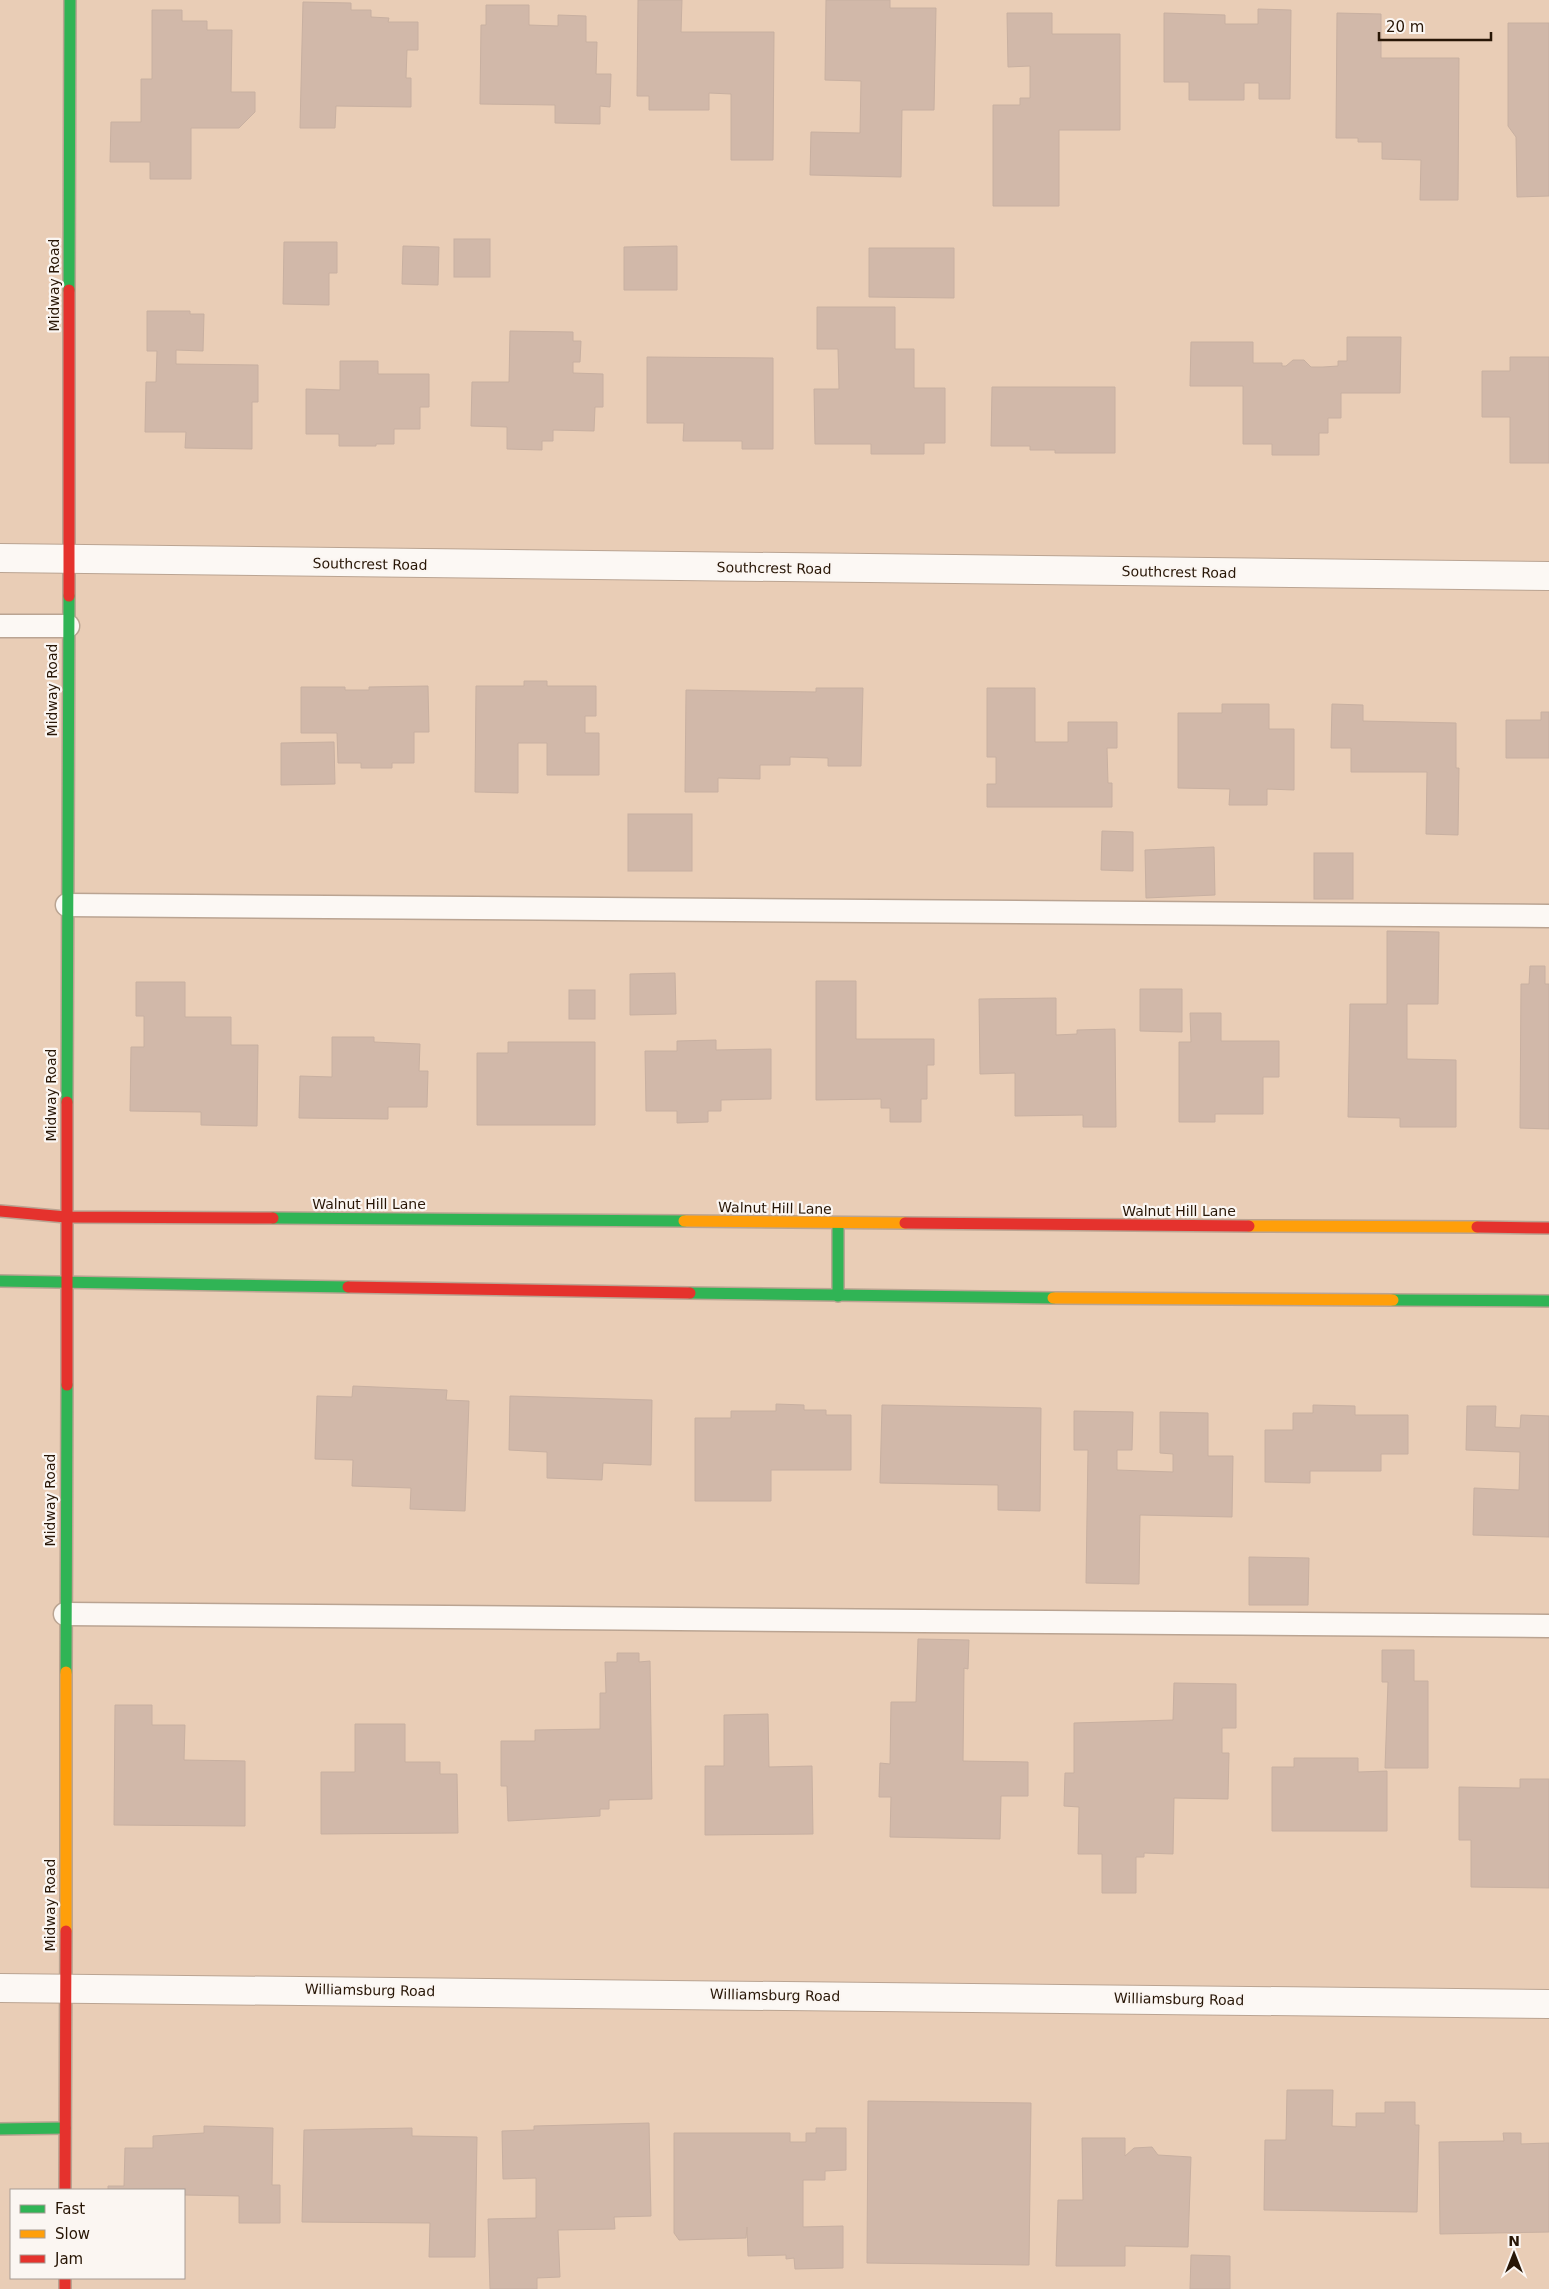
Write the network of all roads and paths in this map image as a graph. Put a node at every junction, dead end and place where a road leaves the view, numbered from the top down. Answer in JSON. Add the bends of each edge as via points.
{"nodes":[{"id":1,"x":70,"y":0,"type":"edge"},
{"id":2,"x":0,"y":558,"type":"edge"},
{"id":3,"x":68,"y":560,"type":"junction"},
{"id":4,"x":1549,"y":576,"type":"edge"},
{"id":5,"x":0,"y":626,"type":"edge"},
{"id":6,"x":68,"y":626,"type":"junction"},
{"id":7,"x":67,"y":905,"type":"junction"},
{"id":8,"x":1549,"y":916,"type":"edge"},
{"id":9,"x":0,"y":1210,"type":"edge"},
{"id":10,"x":66,"y":1217,"type":"junction"},
{"id":11,"x":838,"y":1224,"type":"junction"},
{"id":12,"x":1549,"y":1228,"type":"edge"},
{"id":13,"x":0,"y":1281,"type":"edge"},
{"id":14,"x":66,"y":1282,"type":"junction"},
{"id":15,"x":838,"y":1296,"type":"junction"},
{"id":16,"x":1549,"y":1301,"type":"edge"},
{"id":17,"x":66,"y":1614,"type":"junction"},
{"id":18,"x":1549,"y":1626,"type":"edge"},
{"id":19,"x":65,"y":1987,"type":"junction"},
{"id":20,"x":0,"y":1988,"type":"edge"},
{"id":21,"x":1549,"y":2004,"type":"edge"},
{"id":22,"x":65,"y":2128,"type":"junction"},
{"id":23,"x":0,"y":2129,"type":"edge"},
{"id":24,"x":65,"y":2189,"type":"edge"}],
"edges":[{"from":1,"to":3,"type":"main road","name":"Midway Road"},
{"from":2,"to":3,"type":"street","name":"Southcrest Road"},
{"from":3,"to":4,"type":"street","name":"Southcrest Road"},
{"from":3,"to":6,"type":"main road","name":"Midway Road"},
{"from":5,"to":6,"type":"lane"},
{"from":6,"to":7,"type":"main road","name":"Midway Road"},
{"from":7,"to":8,"type":"lane"},
{"from":7,"to":10,"type":"main road","name":"Midway Road"},
{"from":9,"to":10,"type":"main road","name":"Walnut Hill Lane"},
{"from":10,"to":11,"type":"main road","name":"Walnut Hill Lane","via":[[582,1219]]},
{"from":10,"to":14,"type":"main road","name":"Midway Road"},
{"from":11,"to":12,"type":"main road","name":"Walnut Hill Lane"},
{"from":11,"to":15,"type":"main road"},
{"from":13,"to":14,"type":"main road"},
{"from":14,"to":15,"type":"main road"},
{"from":14,"to":17,"type":"main road","name":"Midway Road"},
{"from":15,"to":16,"type":"main road"},
{"from":17,"to":18,"type":"lane"},
{"from":17,"to":19,"type":"main road","name":"Midway Road"},
{"from":19,"to":20,"type":"street","name":"Williamsburg Road"},
{"from":19,"to":21,"type":"street","name":"Williamsburg Road"},
{"from":19,"to":22,"type":"main road","name":"Midway Road"},
{"from":22,"to":23,"type":"main road"},
{"from":22,"to":24,"type":"main road","name":"Midway Road"}]}
